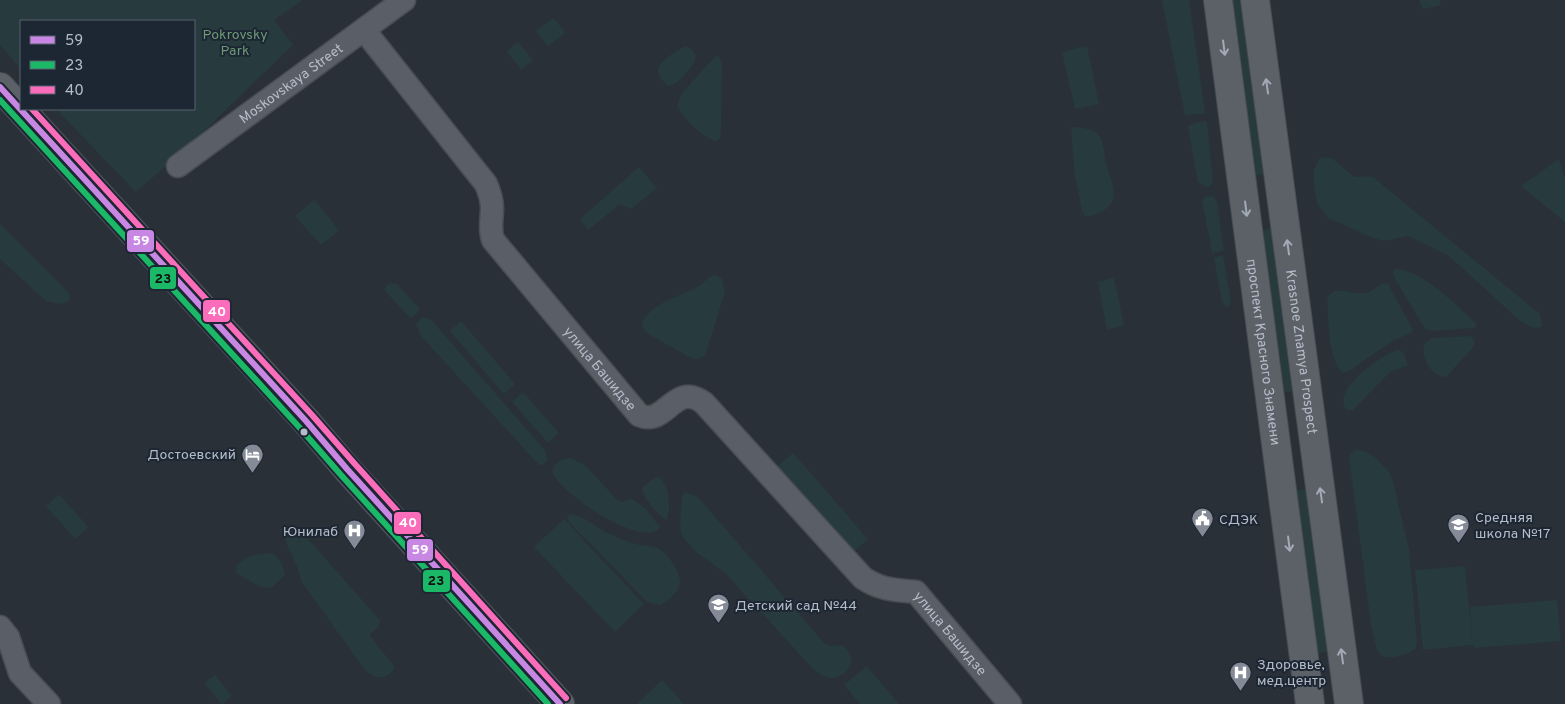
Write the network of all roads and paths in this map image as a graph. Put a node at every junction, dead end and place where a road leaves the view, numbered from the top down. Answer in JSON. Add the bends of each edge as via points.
{"nodes":[{"id":1,"x":404,"y":0,"type":"edge"},
{"id":2,"x":1218,"y":0,"type":"edge"},
{"id":3,"x":1255,"y":0,"type":"edge"},
{"id":4,"x":364,"y":30,"type":"junction"},
{"id":5,"x":0,"y":87,"type":"edge"},
{"id":6,"x":20,"y":109,"type":"edge"},
{"id":7,"x":21,"y":110,"type":"edge"},
{"id":8,"x":178,"y":166,"type":"dead end"},
{"id":9,"x":0,"y":627,"type":"edge"},
{"id":10,"x":49,"y":704,"type":"edge"},
{"id":11,"x":560,"y":704,"type":"edge"},
{"id":12,"x":1010,"y":704,"type":"edge"},
{"id":13,"x":1310,"y":704,"type":"edge"},
{"id":14,"x":1349,"y":704,"type":"edge"}],
"edges":[{"from":1,"to":4,"type":"street","name":"Moskovskaya Street"},
{"from":2,"to":13,"type":"main road","name":"проспект Красного Знамени","one_way":true},
{"from":14,"to":3,"type":"main road","name":"Krasnoe Znamya Prospect","one_way":true},
{"from":4,"to":8,"type":"street","name":"Moskovskaya Street"},
{"from":4,"to":12,"type":"street","name":"улица Башидзе","via":[[486,184],[492,209],[493,240],[639,415],[657,416],[684,397],[691,396],[704,403],[863,578],[886,589],[916,592]]},
{"from":5,"to":6,"type":"main road"},
{"from":7,"to":11,"type":"main road"},
{"from":9,"to":10,"type":"street","via":[[8,637],[20,673]]}]}
